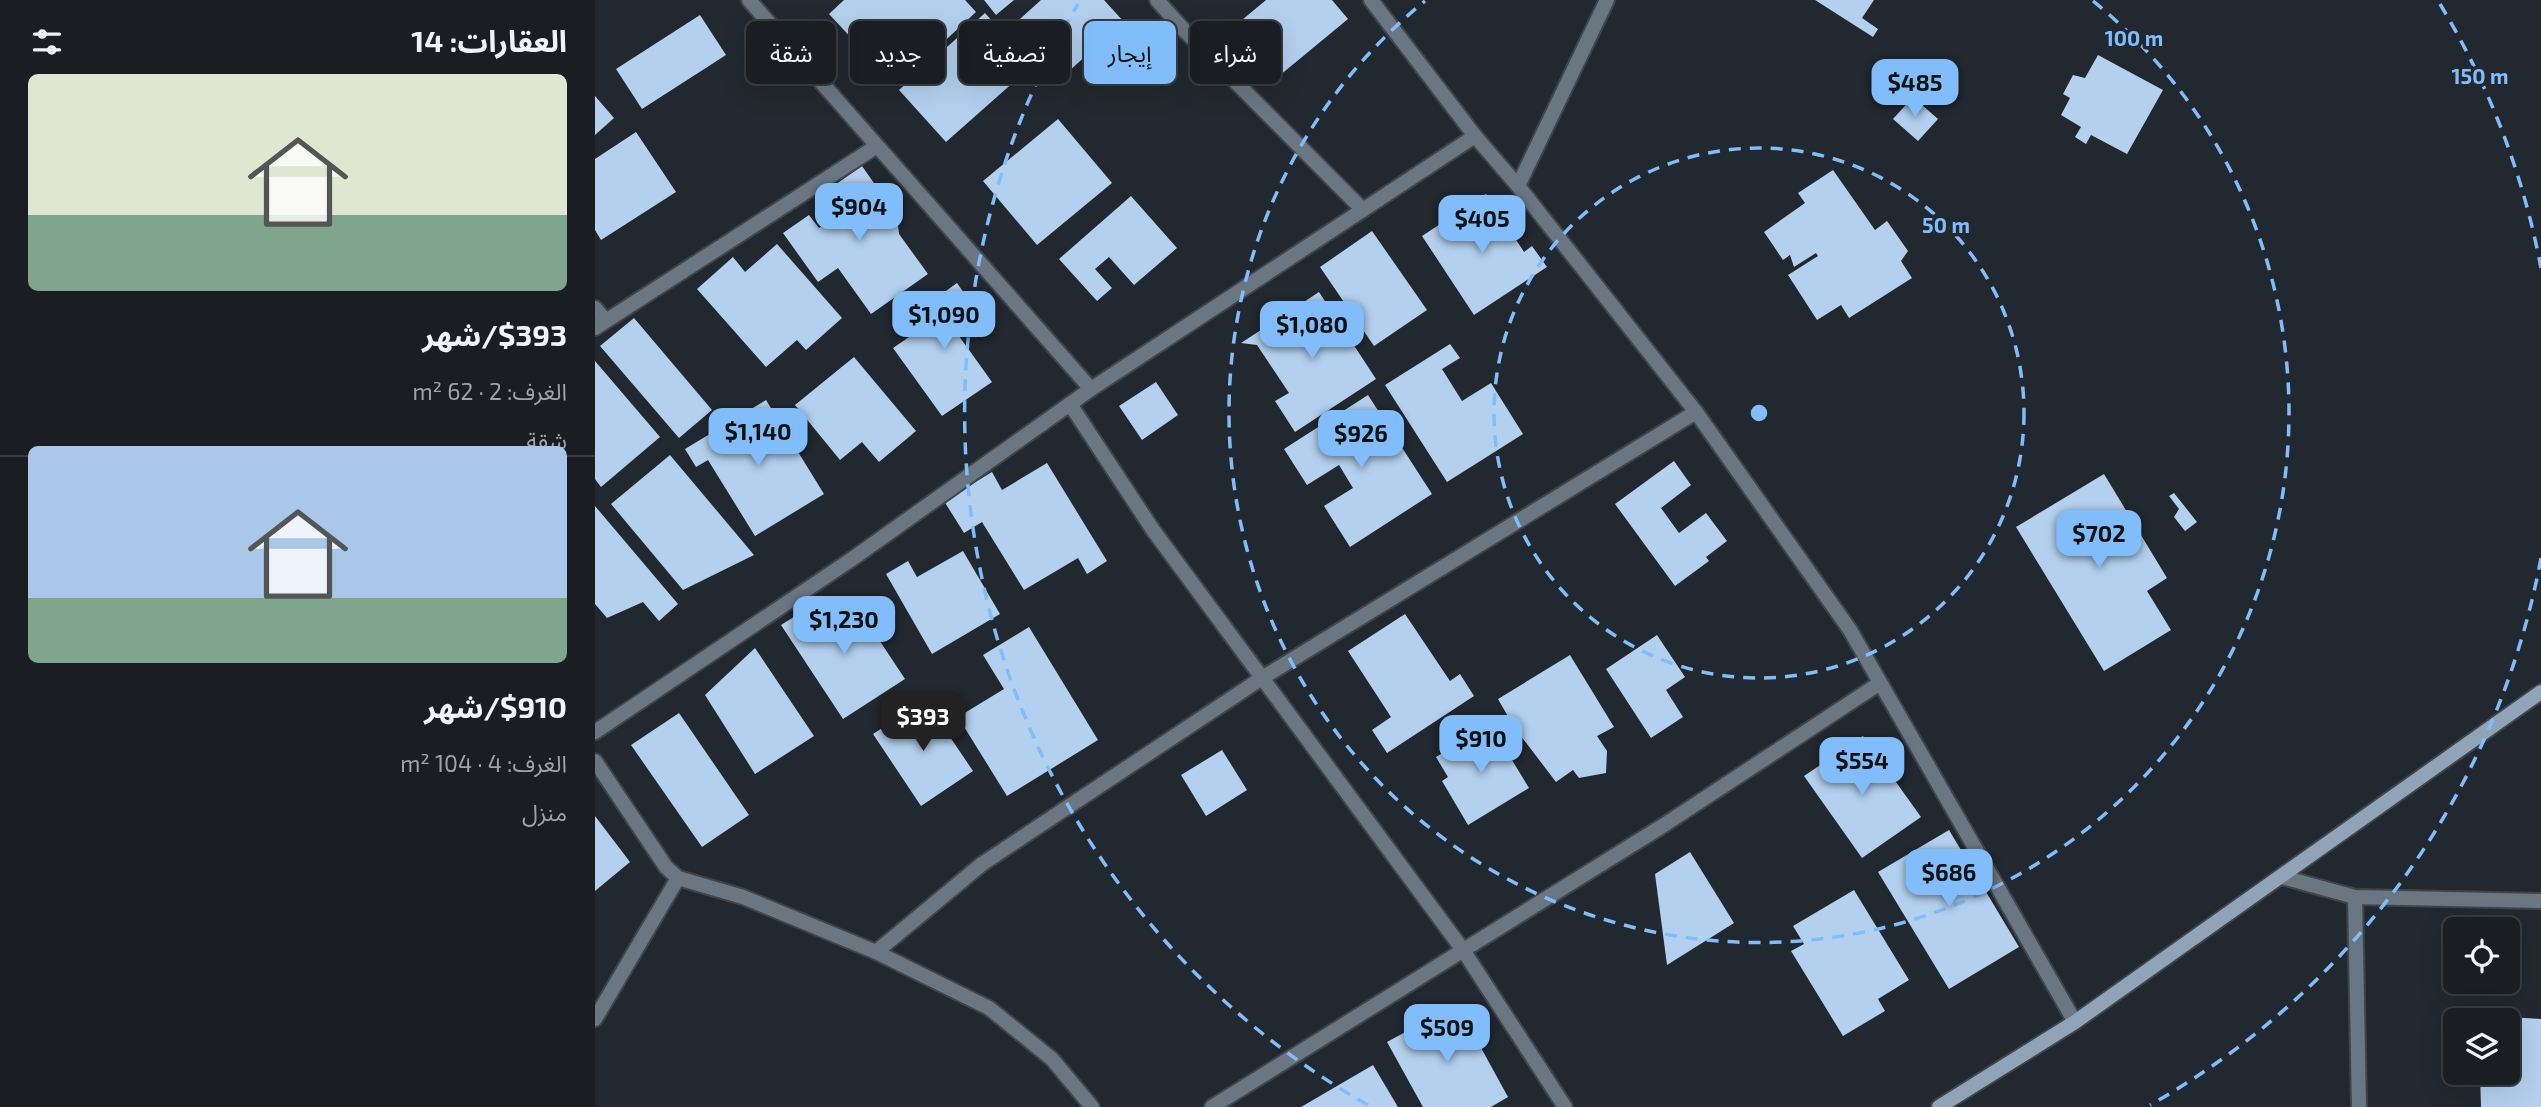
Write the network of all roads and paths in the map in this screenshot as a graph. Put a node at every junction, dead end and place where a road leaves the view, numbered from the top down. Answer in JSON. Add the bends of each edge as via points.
{"nodes":[{"id":1,"x":749,"y":0,"type":"edge"},
{"id":2,"x":1157,"y":0,"type":"edge"},
{"id":3,"x":1371,"y":0,"type":"edge"},
{"id":4,"x":1607,"y":0,"type":"edge"},
{"id":5,"x":1475,"y":136,"type":"junction"},
{"id":6,"x":877,"y":146,"type":"junction"},
{"id":7,"x":1518,"y":186,"type":"junction"},
{"id":8,"x":1363,"y":210,"type":"junction"},
{"id":9,"x":595,"y":308,"type":"edge"},
{"id":10,"x":601,"y":325,"type":"edge"},
{"id":11,"x":1091,"y":389,"type":"junction"},
{"id":12,"x":1070,"y":404,"type":"junction"},
{"id":13,"x":1696,"y":412,"type":"junction"},
{"id":14,"x":1262,"y":678,"type":"junction"},
{"id":15,"x":1880,"y":683,"type":"junction"},
{"id":16,"x":2541,"y":692,"type":"edge"},
{"id":17,"x":595,"y":732,"type":"edge"},
{"id":18,"x":595,"y":761,"type":"edge"},
{"id":19,"x":2282,"y":877,"type":"junction"},
{"id":20,"x":678,"y":878,"type":"junction"},
{"id":21,"x":2355,"y":897,"type":"junction"},
{"id":22,"x":2541,"y":901,"type":"edge"},
{"id":23,"x":1463,"y":950,"type":"junction"},
{"id":24,"x":876,"y":952,"type":"junction"},
{"id":25,"x":595,"y":1019,"type":"edge"},
{"id":26,"x":2075,"y":1022,"type":"junction"},
{"id":27,"x":1092,"y":1107,"type":"edge"},
{"id":28,"x":1212,"y":1107,"type":"edge"},
{"id":29,"x":1565,"y":1107,"type":"edge"},
{"id":30,"x":1939,"y":1107,"type":"edge"},
{"id":31,"x":2359,"y":1107,"type":"edge"}],
"edges":[{"from":1,"to":6,"type":"street"},
{"from":2,"to":8,"type":"street"},
{"from":3,"to":5,"type":"street"},
{"from":4,"to":7,"type":"street"},
{"from":5,"to":7,"type":"street"},
{"from":5,"to":8,"type":"street"},
{"from":6,"to":10,"type":"street"},
{"from":6,"to":11,"type":"street"},
{"from":7,"to":13,"type":"street"},
{"from":8,"to":11,"type":"street"},
{"from":9,"to":10,"type":"street"},
{"from":11,"to":12,"type":"street"},
{"from":12,"to":14,"type":"street","via":[[1153,530]]},
{"from":12,"to":17,"type":"street","via":[[852,559]]},
{"from":13,"to":14,"type":"street"},
{"from":13,"to":15,"type":"street","via":[[1850,630]]},
{"from":14,"to":23,"type":"street"},
{"from":14,"to":24,"type":"street","via":[[982,864]]},
{"from":15,"to":23,"type":"street"},
{"from":15,"to":26,"type":"street"},
{"from":16,"to":19,"type":"street"},
{"from":18,"to":20,"type":"street"},
{"from":19,"to":21,"type":"street"},
{"from":19,"to":26,"type":"street"},
{"from":20,"to":24,"type":"street","via":[[743,897]]},
{"from":20,"to":25,"type":"street"},
{"from":21,"to":22,"type":"street"},
{"from":21,"to":31,"type":"street"},
{"from":23,"to":28,"type":"street"},
{"from":23,"to":29,"type":"street"},
{"from":24,"to":27,"type":"street","via":[[989,1008],[1052,1059]]},
{"from":26,"to":30,"type":"street"}]}
